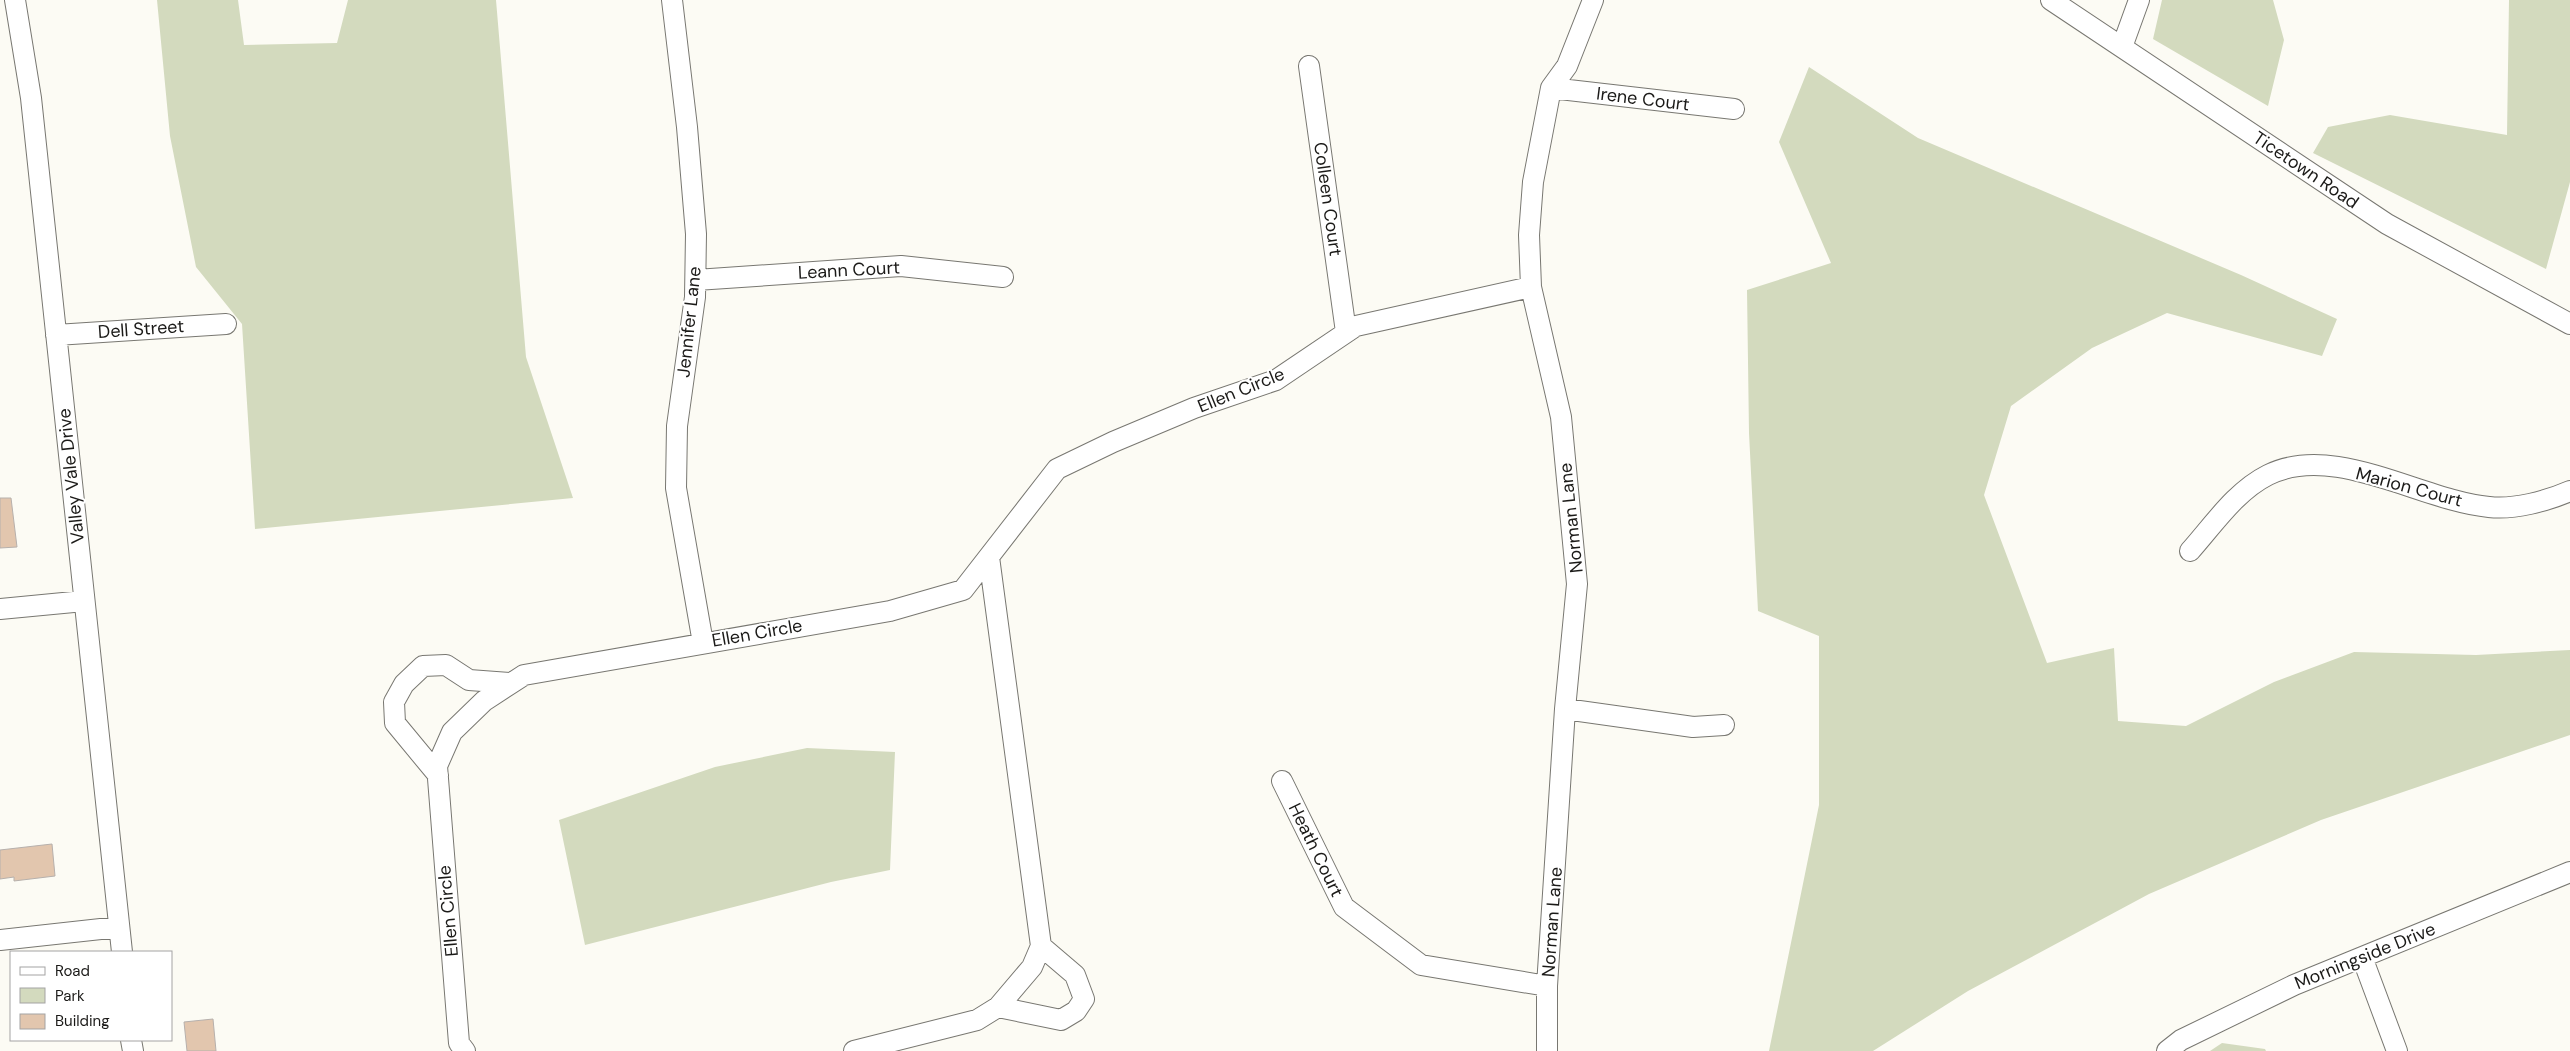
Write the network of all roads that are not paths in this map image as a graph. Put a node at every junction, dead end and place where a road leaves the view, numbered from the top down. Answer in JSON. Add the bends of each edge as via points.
{"nodes":[{"id":1,"x":672,"y":0,"type":"edge"},
{"id":2,"x":1593,"y":0,"type":"edge"},
{"id":3,"x":2051,"y":0,"type":"edge"},
{"id":4,"x":2139,"y":0,"type":"edge"},
{"id":5,"x":11,"y":10,"type":"edge"},
{"id":6,"x":2122,"y":47,"type":"junction"},
{"id":7,"x":1308,"y":66,"type":"dead end"},
{"id":8,"x":1551,"y":88,"type":"junction"},
{"id":9,"x":1734,"y":109,"type":"dead end"},
{"id":10,"x":1002,"y":277,"type":"dead end"},
{"id":11,"x":696,"y":280,"type":"junction"},
{"id":12,"x":1531,"y":287,"type":"junction"},
{"id":13,"x":226,"y":324,"type":"dead end"},
{"id":14,"x":2570,"y":324,"type":"edge"},
{"id":15,"x":1346,"y":332,"type":"junction"},
{"id":16,"x":56,"y":335,"type":"junction"},
{"id":17,"x":2570,"y":492,"type":"edge"},
{"id":18,"x":2190,"y":551,"type":"dead end"},
{"id":19,"x":989,"y":557,"type":"junction"},
{"id":20,"x":84,"y":601,"type":"junction"},
{"id":21,"x":0,"y":609,"type":"edge"},
{"id":22,"x":703,"y":643,"type":"junction"},
{"id":23,"x":511,"y":683,"type":"junction"},
{"id":24,"x":1566,"y":709,"type":"junction"},
{"id":25,"x":1724,"y":725,"type":"dead end"},
{"id":26,"x":438,"y":775,"type":"junction"},
{"id":27,"x":1282,"y":781,"type":"dead end"},
{"id":28,"x":2570,"y":872,"type":"edge"},
{"id":29,"x":119,"y":927,"type":"junction"},
{"id":30,"x":0,"y":940,"type":"edge"},
{"id":31,"x":1041,"y":946,"type":"junction"},
{"id":32,"x":122,"y":951,"type":"edge"},
{"id":33,"x":2362,"y":957,"type":"junction"},
{"id":34,"x":1547,"y":986,"type":"junction"},
{"id":35,"x":998,"y":1007,"type":"junction"},
{"id":36,"x":463,"y":1050,"type":"edge"},
{"id":37,"x":854,"y":1051,"type":"edge"},
{"id":38,"x":1547,"y":1051,"type":"edge"},
{"id":39,"x":2166,"y":1051,"type":"edge"},
{"id":40,"x":2397,"y":1051,"type":"edge"}],
"edges":[{"from":1,"to":11,"type":"street","name":"Jennifer Lane","via":[[694,201]]},
{"from":2,"to":8,"type":"street","name":"Norman Lane","via":[[1567,66]]},
{"from":3,"to":6,"type":"street","name":"Ticetown Road"},
{"from":4,"to":6,"type":"street"},
{"from":5,"to":16,"type":"street","name":"Valley Vale Drive","via":[[30,98]]},
{"from":6,"to":14,"type":"street","name":"Ticetown Road","via":[[2387,224]]},
{"from":7,"to":15,"type":"street","name":"Colleen Court"},
{"from":8,"to":9,"type":"street","name":"Irene Court"},
{"from":8,"to":12,"type":"street","name":"Norman Lane","via":[[1533,182],[1529,235]]},
{"from":10,"to":11,"type":"street","name":"Leann Court","via":[[901,266]]},
{"from":11,"to":22,"type":"street","name":"Jennifer Lane","via":[[677,426],[676,488]]},
{"from":12,"to":15,"type":"street","name":"Ellen Circle","via":[[1356,326]]},
{"from":12,"to":24,"type":"street","name":"Norman Lane","via":[[1561,418],[1577,584]]},
{"from":13,"to":16,"type":"street","name":"Dell Street"},
{"from":15,"to":19,"type":"street","name":"Ellen Circle","via":[[1276,380],[1158,423],[1057,469]]},
{"from":16,"to":20,"type":"street","name":"Valley Vale Drive"},
{"from":17,"to":18,"type":"street","name":"Marion Court","via":[[2546,502],[2490,508],[2459,502],[2368,473],[2303,464],[2269,475],[2242,492]]},
{"from":19,"to":22,"type":"street","name":"Ellen Circle","via":[[963,590],[890,610]]},
{"from":19,"to":31,"type":"street"},
{"from":20,"to":21,"type":"street"},
{"from":20,"to":29,"type":"street","name":"Valley Vale Drive"},
{"from":22,"to":23,"type":"street","name":"Ellen Circle","via":[[524,674]]},
{"from":23,"to":26,"type":"street","name":"Ellen Circle","via":[[484,702],[452,732],[437,766]]},
{"from":23,"to":26,"type":"street","name":"Ellen Circle","via":[[469,680],[446,665],[423,666],[404,684],[394,702],[395,723]]},
{"from":24,"to":25,"type":"street","via":[[1694,727]]},
{"from":24,"to":34,"type":"street","name":"Norman Lane"},
{"from":26,"to":36,"type":"street","name":"Ellen Circle","via":[[459,1043]]},
{"from":27,"to":34,"type":"street","name":"Heath Court","via":[[1344,907],[1421,965]]},
{"from":28,"to":33,"type":"street","name":"Morningside Drive"},
{"from":29,"to":30,"type":"street"},
{"from":29,"to":32,"type":"street","name":"Valley Vale Drive"},
{"from":31,"to":35,"type":"street","via":[[1032,967]]},
{"from":31,"to":35,"type":"street","via":[[1075,975],[1084,999],[1076,1011],[1061,1020]]},
{"from":33,"to":39,"type":"street","name":"Morningside Drive","via":[[2294,985],[2181,1040]]},
{"from":33,"to":40,"type":"street"},
{"from":34,"to":38,"type":"street","name":"Norman Lane"},
{"from":35,"to":37,"type":"street","via":[[977,1020]]}]}
